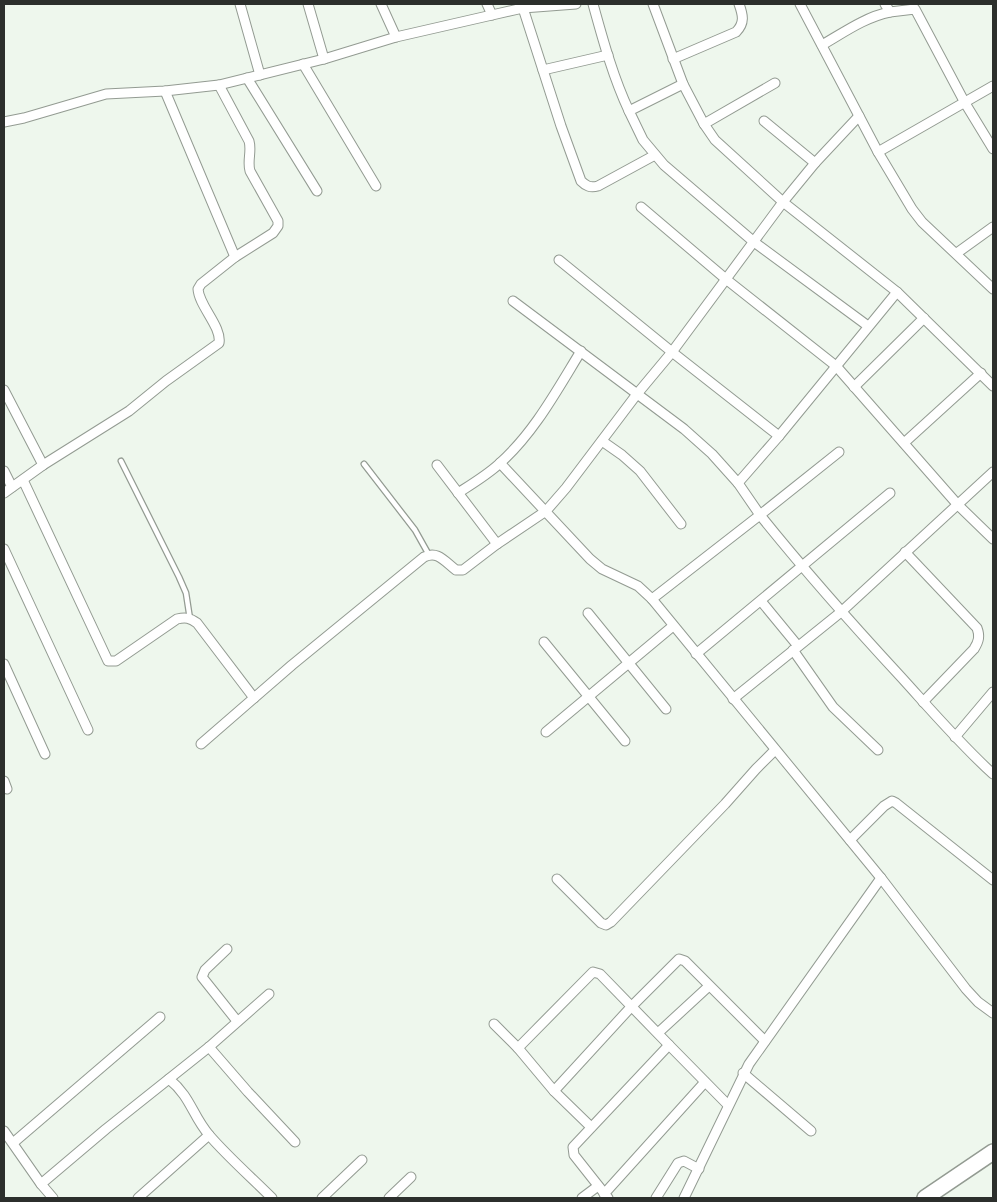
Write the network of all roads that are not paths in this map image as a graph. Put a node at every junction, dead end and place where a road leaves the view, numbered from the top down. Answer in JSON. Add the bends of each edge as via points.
{"nodes":[{"id":1,"x":240,"y":4,"type":"edge"},
{"id":2,"x":308,"y":4,"type":"edge"},
{"id":3,"x":381,"y":4,"type":"edge"},
{"id":4,"x":487,"y":4,"type":"edge"},
{"id":5,"x":576,"y":4,"type":"edge"},
{"id":6,"x":593,"y":4,"type":"edge"},
{"id":7,"x":653,"y":4,"type":"edge"},
{"id":8,"x":739,"y":4,"type":"edge"},
{"id":9,"x":800,"y":4,"type":"edge"},
{"id":10,"x":548,"y":5,"type":"edge"},
{"id":11,"x":916,"y":6,"type":"edge"},
{"id":12,"x":523,"y":8,"type":"junction"},
{"id":13,"x":887,"y":8,"type":"edge"},
{"id":14,"x":492,"y":15,"type":"junction"},
{"id":15,"x":396,"y":37,"type":"junction"},
{"id":16,"x":822,"y":45,"type":"junction"},
{"id":17,"x":608,"y":55,"type":"junction"},
{"id":18,"x":673,"y":58,"type":"junction"},
{"id":19,"x":324,"y":59,"type":"junction"},
{"id":20,"x":303,"y":64,"type":"junction"},
{"id":21,"x":543,"y":70,"type":"junction"},
{"id":22,"x":260,"y":76,"type":"junction"},
{"id":23,"x":248,"y":78,"type":"junction"},
{"id":24,"x":775,"y":82,"type":"dead end"},
{"id":25,"x":682,"y":84,"type":"junction"},
{"id":26,"x":219,"y":85,"type":"junction"},
{"id":27,"x":993,"y":86,"type":"edge"},
{"id":28,"x":165,"y":91,"type":"junction"},
{"id":29,"x":965,"y":103,"type":"junction"},
{"id":30,"x":629,"y":111,"type":"junction"},
{"id":31,"x":859,"y":116,"type":"junction"},
{"id":32,"x":764,"y":121,"type":"dead end"},
{"id":33,"x":4,"y":122,"type":"edge"},
{"id":34,"x":704,"y":124,"type":"junction"},
{"id":35,"x":993,"y":148,"type":"edge"},
{"id":36,"x":878,"y":152,"type":"junction"},
{"id":37,"x":655,"y":155,"type":"junction"},
{"id":38,"x":815,"y":162,"type":"junction"},
{"id":39,"x":376,"y":186,"type":"dead end"},
{"id":40,"x":316,"y":191,"type":"dead end"},
{"id":41,"x":784,"y":202,"type":"junction"},
{"id":42,"x":641,"y":207,"type":"dead end"},
{"id":43,"x":993,"y":227,"type":"edge"},
{"id":44,"x":754,"y":242,"type":"junction"},
{"id":45,"x":957,"y":253,"type":"junction"},
{"id":46,"x":235,"y":257,"type":"junction"},
{"id":47,"x":559,"y":260,"type":"dead end"},
{"id":48,"x":727,"y":280,"type":"junction"},
{"id":49,"x":993,"y":289,"type":"edge"},
{"id":50,"x":897,"y":292,"type":"junction"},
{"id":51,"x":513,"y":301,"type":"dead end"},
{"id":52,"x":924,"y":318,"type":"junction"},
{"id":53,"x":868,"y":326,"type":"junction"},
{"id":54,"x":582,"y":351,"type":"junction"},
{"id":55,"x":672,"y":352,"type":"junction"},
{"id":56,"x":836,"y":366,"type":"junction"},
{"id":57,"x":981,"y":373,"type":"junction"},
{"id":58,"x":993,"y":386,"type":"edge"},
{"id":59,"x":854,"y":387,"type":"junction"},
{"id":60,"x":4,"y":390,"type":"edge"},
{"id":61,"x":637,"y":394,"type":"junction"},
{"id":62,"x":779,"y":436,"type":"junction"},
{"id":63,"x":602,"y":441,"type":"junction"},
{"id":64,"x":904,"y":443,"type":"junction"},
{"id":65,"x":839,"y":452,"type":"dead end"},
{"id":66,"x":121,"y":461,"type":"dead end"},
{"id":67,"x":500,"y":463,"type":"junction"},
{"id":68,"x":364,"y":464,"type":"dead end"},
{"id":69,"x":43,"y":465,"type":"junction"},
{"id":70,"x":437,"y":465,"type":"dead end"},
{"id":71,"x":4,"y":471,"type":"edge"},
{"id":72,"x":993,"y":472,"type":"edge"},
{"id":73,"x":23,"y":480,"type":"junction"},
{"id":74,"x":738,"y":482,"type":"junction"},
{"id":75,"x":12,"y":487,"type":"junction"},
{"id":76,"x":4,"y":493,"type":"edge"},
{"id":77,"x":458,"y":493,"type":"junction"},
{"id":78,"x":890,"y":494,"type":"dead end"},
{"id":79,"x":958,"y":506,"type":"junction"},
{"id":80,"x":546,"y":511,"type":"junction"},
{"id":81,"x":760,"y":515,"type":"junction"},
{"id":82,"x":681,"y":524,"type":"dead end"},
{"id":83,"x":993,"y":539,"type":"edge"},
{"id":84,"x":497,"y":544,"type":"junction"},
{"id":85,"x":4,"y":549,"type":"edge"},
{"id":86,"x":906,"y":552,"type":"junction"},
{"id":87,"x":429,"y":555,"type":"junction"},
{"id":88,"x":802,"y":567,"type":"junction"},
{"id":89,"x":652,"y":599,"type":"junction"},
{"id":90,"x":761,"y":601,"type":"junction"},
{"id":91,"x":841,"y":612,"type":"junction"},
{"id":92,"x":588,"y":613,"type":"dead end"},
{"id":93,"x":190,"y":618,"type":"junction"},
{"id":94,"x":673,"y":626,"type":"junction"},
{"id":95,"x":544,"y":642,"type":"dead end"},
{"id":96,"x":796,"y":648,"type":"junction"},
{"id":97,"x":696,"y":654,"type":"junction"},
{"id":98,"x":629,"y":663,"type":"junction"},
{"id":99,"x":4,"y":664,"type":"edge"},
{"id":100,"x":993,"y":692,"type":"edge"},
{"id":101,"x":589,"y":696,"type":"junction"},
{"id":102,"x":254,"y":698,"type":"junction"},
{"id":103,"x":733,"y":700,"type":"junction"},
{"id":104,"x":923,"y":702,"type":"junction"},
{"id":105,"x":666,"y":709,"type":"dead end"},
{"id":106,"x":88,"y":730,"type":"dead end"},
{"id":107,"x":546,"y":732,"type":"dead end"},
{"id":108,"x":955,"y":737,"type":"junction"},
{"id":109,"x":625,"y":741,"type":"dead end"},
{"id":110,"x":201,"y":744,"type":"dead end"},
{"id":111,"x":775,"y":750,"type":"junction"},
{"id":112,"x":878,"y":750,"type":"dead end"},
{"id":113,"x":45,"y":754,"type":"dead end"},
{"id":114,"x":993,"y":774,"type":"edge"},
{"id":115,"x":850,"y":840,"type":"junction"},
{"id":116,"x":881,"y":878,"type":"junction"},
{"id":117,"x":557,"y":879,"type":"dead end"},
{"id":118,"x":993,"y":880,"type":"edge"},
{"id":119,"x":226,"y":950,"type":"dead end"},
{"id":120,"x":709,"y":986,"type":"junction"},
{"id":121,"x":269,"y":994,"type":"dead end"},
{"id":122,"x":631,"y":1007,"type":"junction"},
{"id":123,"x":993,"y":1013,"type":"edge"},
{"id":124,"x":160,"y":1017,"type":"dead end"},
{"id":125,"x":237,"y":1021,"type":"junction"},
{"id":126,"x":494,"y":1024,"type":"dead end"},
{"id":127,"x":658,"y":1033,"type":"junction"},
{"id":128,"x":766,"y":1041,"type":"junction"},
{"id":129,"x":669,"y":1045,"type":"junction"},
{"id":130,"x":209,"y":1047,"type":"junction"},
{"id":131,"x":518,"y":1048,"type":"junction"},
{"id":132,"x":743,"y":1073,"type":"junction"},
{"id":133,"x":169,"y":1079,"type":"junction"},
{"id":134,"x":705,"y":1082,"type":"junction"},
{"id":135,"x":554,"y":1090,"type":"junction"},
{"id":136,"x":728,"y":1104,"type":"junction"},
{"id":137,"x":591,"y":1127,"type":"junction"},
{"id":138,"x":4,"y":1131,"type":"edge"},
{"id":139,"x":811,"y":1131,"type":"dead end"},
{"id":140,"x":208,"y":1135,"type":"junction"},
{"id":141,"x":295,"y":1142,"type":"dead end"},
{"id":142,"x":13,"y":1143,"type":"junction"},
{"id":143,"x":993,"y":1152,"type":"edge"},
{"id":144,"x":362,"y":1160,"type":"dead end"},
{"id":145,"x":699,"y":1169,"type":"junction"},
{"id":146,"x":411,"y":1177,"type":"dead end"},
{"id":147,"x":42,"y":1184,"type":"junction"},
{"id":148,"x":598,"y":1186,"type":"junction"},
{"id":149,"x":606,"y":1196,"type":"edge"},
{"id":150,"x":394,"y":1197,"type":"edge"},
{"id":151,"x":54,"y":1198,"type":"edge"},
{"id":152,"x":138,"y":1198,"type":"edge"},
{"id":153,"x":272,"y":1198,"type":"edge"},
{"id":154,"x":322,"y":1198,"type":"edge"},
{"id":155,"x":582,"y":1198,"type":"edge"},
{"id":156,"x":656,"y":1198,"type":"edge"},
{"id":157,"x":684,"y":1198,"type":"edge"},
{"id":158,"x":925,"y":1198,"type":"edge"}],
"edges":[{"from":1,"to":22,"type":"street"},
{"from":2,"to":19,"type":"street"},
{"from":3,"to":15,"type":"street"},
{"from":4,"to":14,"type":"street"},
{"from":5,"to":10,"type":"street"},
{"from":6,"to":17,"type":"street"},
{"from":7,"to":18,"type":"street"},
{"from":8,"to":18,"type":"street","via":[[743,22],[736,32]]},
{"from":9,"to":16,"type":"street"},
{"from":10,"to":12,"type":"street"},
{"from":11,"to":13,"type":"street"},
{"from":11,"to":29,"type":"street"},
{"from":12,"to":14,"type":"street"},
{"from":12,"to":21,"type":"street"},
{"from":13,"to":16,"type":"street"},
{"from":14,"to":15,"type":"street"},
{"from":15,"to":19,"type":"street"},
{"from":16,"to":31,"type":"street"},
{"from":17,"to":21,"type":"street"},
{"from":17,"to":30,"type":"street"},
{"from":18,"to":25,"type":"street"},
{"from":19,"to":20,"type":"street"},
{"from":20,"to":22,"type":"street"},
{"from":20,"to":39,"type":"street"},
{"from":21,"to":37,"type":"street","via":[[585,185],[598,186]]},
{"from":22,"to":23,"type":"street"},
{"from":23,"to":26,"type":"street"},
{"from":23,"to":40,"type":"street"},
{"from":24,"to":34,"type":"street"},
{"from":25,"to":30,"type":"street"},
{"from":25,"to":34,"type":"street"},
{"from":26,"to":28,"type":"street"},
{"from":26,"to":46,"type":"street","via":[[251,146],[250,172],[278,221],[273,233]]},
{"from":27,"to":29,"type":"street"},
{"from":28,"to":33,"type":"street","via":[[106,94]]},
{"from":28,"to":46,"type":"street"},
{"from":29,"to":35,"type":"street"},
{"from":29,"to":36,"type":"street"},
{"from":30,"to":37,"type":"street","via":[[643,140]]},
{"from":31,"to":36,"type":"street"},
{"from":31,"to":38,"type":"street"},
{"from":32,"to":38,"type":"street"},
{"from":34,"to":41,"type":"street","via":[[731,156]]},
{"from":36,"to":45,"type":"street","via":[[922,222]]},
{"from":37,"to":44,"type":"street"},
{"from":38,"to":41,"type":"street"},
{"from":41,"to":44,"type":"street"},
{"from":41,"to":50,"type":"street"},
{"from":42,"to":48,"type":"street"},
{"from":43,"to":45,"type":"street"},
{"from":44,"to":48,"type":"street"},
{"from":44,"to":53,"type":"street"},
{"from":45,"to":49,"type":"street"},
{"from":46,"to":69,"type":"street","via":[[198,289],[219,335],[216,346],[129,411]]},
{"from":47,"to":55,"type":"street"},
{"from":48,"to":55,"type":"street"},
{"from":48,"to":56,"type":"street"},
{"from":50,"to":52,"type":"street"},
{"from":50,"to":53,"type":"street"},
{"from":51,"to":54,"type":"street"},
{"from":52,"to":57,"type":"street"},
{"from":52,"to":59,"type":"street"},
{"from":53,"to":56,"type":"street"},
{"from":54,"to":61,"type":"street"},
{"from":54,"to":67,"type":"street","via":[[544,409]]},
{"from":55,"to":61,"type":"street"},
{"from":55,"to":62,"type":"street"},
{"from":56,"to":59,"type":"street"},
{"from":56,"to":62,"type":"street"},
{"from":57,"to":58,"type":"street"},
{"from":57,"to":64,"type":"street"},
{"from":59,"to":64,"type":"street"},
{"from":60,"to":69,"type":"street"},
{"from":61,"to":63,"type":"street"},
{"from":61,"to":74,"type":"street","via":[[684,429]]},
{"from":62,"to":74,"type":"street"},
{"from":63,"to":80,"type":"street"},
{"from":63,"to":82,"type":"street","via":[[640,471]]},
{"from":64,"to":79,"type":"street"},
{"from":65,"to":81,"type":"street"},
{"from":66,"to":93,"type":"lane","via":[[186,593]]},
{"from":67,"to":77,"type":"street"},
{"from":67,"to":80,"type":"street"},
{"from":68,"to":87,"type":"lane","via":[[415,530]]},
{"from":69,"to":73,"type":"street"},
{"from":70,"to":77,"type":"street"},
{"from":71,"to":75,"type":"street"},
{"from":72,"to":79,"type":"street"},
{"from":73,"to":75,"type":"street"},
{"from":73,"to":93,"type":"street","via":[[108,661],[116,661],[177,618]]},
{"from":74,"to":81,"type":"street"},
{"from":75,"to":76,"type":"street"},
{"from":77,"to":84,"type":"street"},
{"from":78,"to":88,"type":"street"},
{"from":79,"to":83,"type":"street"},
{"from":79,"to":86,"type":"street"},
{"from":80,"to":84,"type":"street"},
{"from":80,"to":89,"type":"street","via":[[602,569],[638,586]]},
{"from":81,"to":88,"type":"street"},
{"from":81,"to":89,"type":"street"},
{"from":84,"to":87,"type":"street","via":[[463,570],[456,570],[441,557]]},
{"from":85,"to":106,"type":"street"},
{"from":86,"to":91,"type":"street"},
{"from":86,"to":104,"type":"street","via":[[979,634],[974,649]]},
{"from":87,"to":102,"type":"street"},
{"from":88,"to":90,"type":"street"},
{"from":88,"to":91,"type":"street"},
{"from":89,"to":94,"type":"street"},
{"from":90,"to":96,"type":"street"},
{"from":90,"to":97,"type":"street"},
{"from":91,"to":96,"type":"street"},
{"from":91,"to":104,"type":"street"},
{"from":92,"to":98,"type":"street"},
{"from":93,"to":102,"type":"street"},
{"from":94,"to":97,"type":"street"},
{"from":94,"to":98,"type":"street"},
{"from":95,"to":101,"type":"street"},
{"from":96,"to":103,"type":"street"},
{"from":96,"to":112,"type":"street","via":[[833,707]]},
{"from":97,"to":103,"type":"street"},
{"from":98,"to":101,"type":"street"},
{"from":98,"to":105,"type":"street"},
{"from":99,"to":113,"type":"street"},
{"from":100,"to":108,"type":"street"},
{"from":101,"to":107,"type":"street"},
{"from":101,"to":109,"type":"street"},
{"from":102,"to":110,"type":"street"},
{"from":103,"to":111,"type":"street"},
{"from":104,"to":108,"type":"street"},
{"from":108,"to":114,"type":"street"},
{"from":111,"to":115,"type":"street"},
{"from":111,"to":117,"type":"street","via":[[606,925]]},
{"from":115,"to":116,"type":"street"},
{"from":115,"to":118,"type":"street","via":[[892,801]]},
{"from":116,"to":123,"type":"street","via":[[966,988]]},
{"from":116,"to":128,"type":"street"},
{"from":119,"to":125,"type":"street","via":[[202,977]]},
{"from":120,"to":122,"type":"street","via":[[685,961],[679,959]]},
{"from":120,"to":127,"type":"street"},
{"from":120,"to":128,"type":"street"},
{"from":121,"to":125,"type":"street"},
{"from":122,"to":127,"type":"street"},
{"from":122,"to":131,"type":"street","via":[[600,974],[593,972]]},
{"from":122,"to":135,"type":"street"},
{"from":124,"to":142,"type":"street"},
{"from":125,"to":130,"type":"street"},
{"from":126,"to":131,"type":"street"},
{"from":127,"to":129,"type":"street"},
{"from":128,"to":132,"type":"street"},
{"from":129,"to":134,"type":"street"},
{"from":129,"to":137,"type":"street"},
{"from":130,"to":133,"type":"street"},
{"from":130,"to":141,"type":"street"},
{"from":131,"to":135,"type":"street"},
{"from":132,"to":136,"type":"street"},
{"from":132,"to":139,"type":"street"},
{"from":133,"to":140,"type":"street","via":[[185,1094]]},
{"from":133,"to":147,"type":"street"},
{"from":134,"to":136,"type":"street"},
{"from":134,"to":149,"type":"street"},
{"from":135,"to":137,"type":"street"},
{"from":136,"to":145,"type":"street"},
{"from":137,"to":148,"type":"street","via":[[572,1151]]},
{"from":138,"to":142,"type":"street"},
{"from":140,"to":152,"type":"street"},
{"from":140,"to":153,"type":"street"},
{"from":142,"to":147,"type":"street"},
{"from":143,"to":158,"type":"main road"},
{"from":144,"to":154,"type":"street"},
{"from":145,"to":156,"type":"street","via":[[684,1161],[678,1163]]},
{"from":145,"to":157,"type":"street"},
{"from":146,"to":150,"type":"street"},
{"from":147,"to":151,"type":"street"},
{"from":148,"to":149,"type":"street"},
{"from":148,"to":155,"type":"street"}]}
